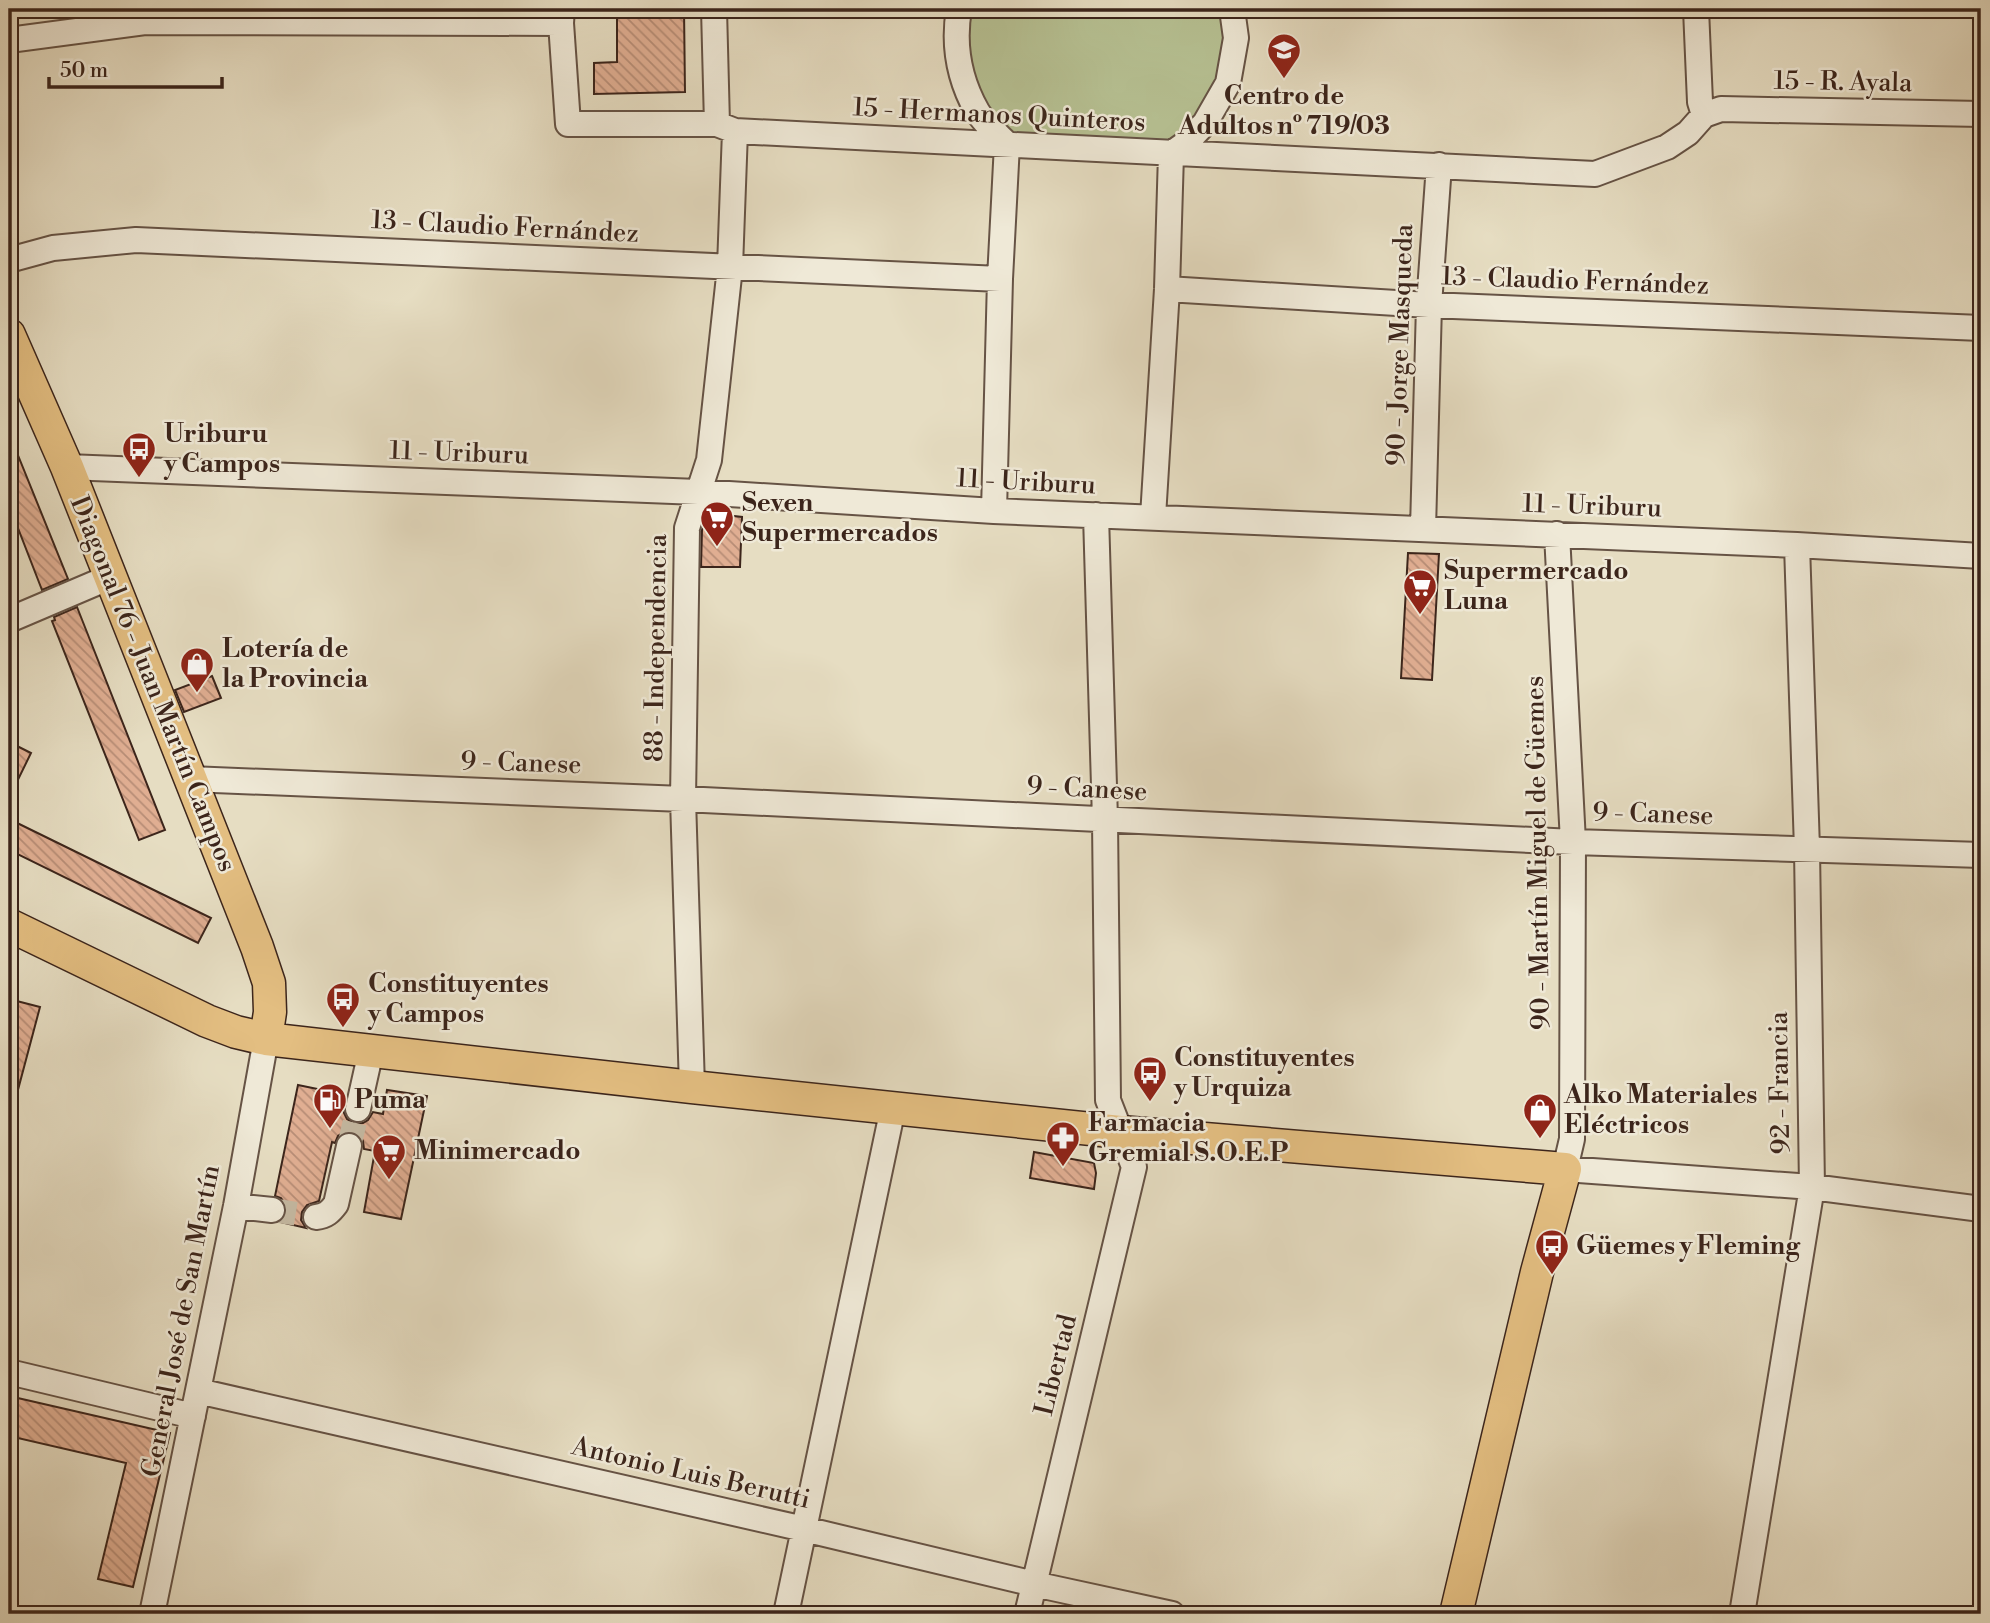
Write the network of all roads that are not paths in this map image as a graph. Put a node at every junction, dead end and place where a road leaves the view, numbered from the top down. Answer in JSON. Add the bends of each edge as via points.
{"nodes":[{"id":1,"x":714,"y":9,"type":"edge"},
{"id":2,"x":959,"y":9,"type":"edge"},
{"id":3,"x":1232,"y":9,"type":"edge"},
{"id":4,"x":1696,"y":9,"type":"edge"},
{"id":5,"x":561,"y":16,"type":"edge"},
{"id":6,"x":9,"y":40,"type":"edge"},
{"id":7,"x":1981,"y":114,"type":"edge"},
{"id":8,"x":1704,"y":115,"type":"junction"},
{"id":9,"x":726,"y":127,"type":"junction"},
{"id":10,"x":1007,"y":144,"type":"junction"},
{"id":11,"x":1171,"y":154,"type":"junction"},
{"id":12,"x":1440,"y":165,"type":"junction"},
{"id":13,"x":9,"y":260,"type":"edge"},
{"id":14,"x":730,"y":267,"type":"junction"},
{"id":15,"x":1000,"y":279,"type":"junction"},
{"id":16,"x":1167,"y":289,"type":"junction"},
{"id":17,"x":1429,"y":305,"type":"junction"},
{"id":18,"x":1981,"y":328,"type":"edge"},
{"id":19,"x":9,"y":338,"type":"edge"},
{"id":20,"x":67,"y":467,"type":"junction"},
{"id":21,"x":698,"y":492,"type":"junction"},
{"id":22,"x":994,"y":510,"type":"junction"},
{"id":23,"x":1096,"y":515,"type":"junction"},
{"id":24,"x":1153,"y":517,"type":"junction"},
{"id":25,"x":1423,"y":529,"type":"junction"},
{"id":26,"x":1557,"y":534,"type":"junction"},
{"id":27,"x":1797,"y":545,"type":"junction"},
{"id":28,"x":1981,"y":556,"type":"edge"},
{"id":29,"x":110,"y":577,"type":"junction"},
{"id":30,"x":9,"y":620,"type":"edge"},
{"id":31,"x":190,"y":779,"type":"junction"},
{"id":32,"x":683,"y":799,"type":"junction"},
{"id":33,"x":1105,"y":820,"type":"junction"},
{"id":34,"x":1573,"y":842,"type":"junction"},
{"id":35,"x":1807,"y":849,"type":"junction"},
{"id":36,"x":1981,"y":855,"type":"edge"},
{"id":37,"x":9,"y":925,"type":"edge"},
{"id":38,"x":266,"y":1039,"type":"junction"},
{"id":39,"x":371,"y":1051,"type":"junction"},
{"id":40,"x":692,"y":1087,"type":"junction"},
{"id":41,"x":893,"y":1108,"type":"junction"},
{"id":42,"x":358,"y":1109,"type":"tunnel mouth"},
{"id":43,"x":1120,"y":1132,"type":"junction"},
{"id":44,"x":349,"y":1146,"type":"tunnel mouth"},
{"id":45,"x":1565,"y":1169,"type":"junction"},
{"id":46,"x":1812,"y":1187,"type":"junction"},
{"id":47,"x":236,"y":1206,"type":"junction"},
{"id":48,"x":1981,"y":1209,"type":"edge"},
{"id":49,"x":272,"y":1210,"type":"tunnel mouth"},
{"id":50,"x":316,"y":1217,"type":"dead end"},
{"id":51,"x":9,"y":1373,"type":"edge"},
{"id":52,"x":198,"y":1391,"type":"junction"},
{"id":53,"x":193,"y":1416,"type":"junction"},
{"id":54,"x":804,"y":1529,"type":"junction"},
{"id":55,"x":1034,"y":1584,"type":"junction"},
{"id":56,"x":152,"y":1614,"type":"edge"},
{"id":57,"x":786,"y":1614,"type":"edge"},
{"id":58,"x":1027,"y":1614,"type":"edge"},
{"id":59,"x":1172,"y":1614,"type":"edge"},
{"id":60,"x":1456,"y":1614,"type":"edge"},
{"id":61,"x":1742,"y":1614,"type":"edge"}],
"edges":[{"from":1,"to":9,"type":"street","name":"88 - Independencia"},
{"from":2,"to":10,"type":"street","via":[[955,33],[961,74],[978,112]]},
{"from":3,"to":11,"type":"street","via":[[1236,38],[1228,83],[1205,123]]},
{"from":4,"to":8,"type":"street"},
{"from":5,"to":6,"type":"street","via":[[145,22]]},
{"from":5,"to":9,"type":"street","name":"15 - Hermanos Quinteros","via":[[568,124]]},
{"from":7,"to":8,"type":"street","name":"15 - R. Ayala","via":[[1721,109]]},
{"from":8,"to":12,"type":"street","name":"15 - Hermanos Quinteros","via":[[1667,147],[1595,174]]},
{"from":9,"to":10,"type":"street","name":"15 - Hermanos Quinteros"},
{"from":9,"to":14,"type":"street","name":"88 - Independencia"},
{"from":10,"to":11,"type":"street","name":"15 - Hermanos Quinteros"},
{"from":10,"to":15,"type":"street"},
{"from":11,"to":12,"type":"street","name":"15 - Hermanos Quinteros"},
{"from":11,"to":16,"type":"street"},
{"from":12,"to":17,"type":"street","name":"90 - Jorge Masqueda"},
{"from":13,"to":14,"type":"street","name":"13 - Claudio Fernández","via":[[53,248],[136,240]]},
{"from":14,"to":15,"type":"street","name":"13 - Claudio Fernández"},
{"from":14,"to":21,"type":"street","name":"88 - Independencia","via":[[709,460]]},
{"from":15,"to":22,"type":"street"},
{"from":16,"to":17,"type":"street","name":"13 - Claudio Fernández"},
{"from":16,"to":24,"type":"street"},
{"from":17,"to":18,"type":"street","name":"13 - Claudio Fernández"},
{"from":17,"to":25,"type":"street","name":"90 - Jorge Masqueda"},
{"from":19,"to":20,"type":"main road","name":"Diagonal 76 - Juan Martín Campos"},
{"from":20,"to":21,"type":"street","name":"11 - Uriburu"},
{"from":20,"to":29,"type":"main road","name":"Diagonal 76 - Juan Martín Campos"},
{"from":21,"to":22,"type":"street","name":"11 - Uriburu"},
{"from":21,"to":32,"type":"street","name":"88 - Independencia","via":[[687,528]]},
{"from":22,"to":23,"type":"street","name":"11 - Uriburu"},
{"from":23,"to":24,"type":"street","name":"11 - Uriburu"},
{"from":23,"to":33,"type":"street","name":"Libertad"},
{"from":24,"to":25,"type":"street","name":"11 - Uriburu"},
{"from":25,"to":26,"type":"street","name":"11 - Uriburu"},
{"from":26,"to":27,"type":"street","name":"11 - Uriburu"},
{"from":26,"to":34,"type":"street","name":"90 - Martín Miguel de Güemes"},
{"from":27,"to":28,"type":"street","name":"11 - Uriburu"},
{"from":27,"to":35,"type":"street","name":"92 - Francia"},
{"from":29,"to":30,"type":"street"},
{"from":29,"to":31,"type":"main road","name":"Diagonal 76 - Juan Martín Campos"},
{"from":31,"to":32,"type":"street","name":"9 - Canese"},
{"from":31,"to":38,"type":"main road","name":"Diagonal 76 - Juan Martín Campos","via":[[269,983]]},
{"from":32,"to":33,"type":"street","name":"9 - Canese"},
{"from":32,"to":40,"type":"street","name":"88 - Independencia"},
{"from":33,"to":34,"type":"street","name":"9 - Canese"},
{"from":33,"to":43,"type":"street","name":"Libertad","via":[[1108,1100]]},
{"from":34,"to":35,"type":"street","name":"9 - Canese"},
{"from":34,"to":45,"type":"street","name":"90 - Martín Miguel de Güemes","via":[[1572,1139]]},
{"from":35,"to":36,"type":"street","name":"9 - Canese"},
{"from":35,"to":46,"type":"street","name":"92 - Francia"},
{"from":37,"to":38,"type":"main road","via":[[207,1021]]},
{"from":38,"to":39,"type":"main road"},
{"from":38,"to":47,"type":"street","name":"General José de San Martín"},
{"from":39,"to":40,"type":"main road"},
{"from":39,"to":42,"type":"street"},
{"from":40,"to":41,"type":"main road"},
{"from":41,"to":43,"type":"main road"},
{"from":41,"to":54,"type":"street"},
{"from":43,"to":45,"type":"main road"},
{"from":43,"to":55,"type":"street","name":"Libertad","via":[[1134,1167]]},
{"from":44,"to":50,"type":"street","via":[[336,1204],[331,1212]]},
{"from":45,"to":46,"type":"street"},
{"from":45,"to":60,"type":"main road"},
{"from":46,"to":48,"type":"street"},
{"from":46,"to":61,"type":"street","name":"92 - Francia"},
{"from":47,"to":49,"type":"street"},
{"from":47,"to":52,"type":"street","name":"General José de San Martín"},
{"from":51,"to":53,"type":"street"},
{"from":52,"to":53,"type":"street","name":"General José de San Martín"},
{"from":52,"to":54,"type":"street","name":"Antonio Luis Berutti"},
{"from":53,"to":56,"type":"street","name":"General José de San Martín"},
{"from":54,"to":55,"type":"street","name":"Antonio Luis Berutti"},
{"from":54,"to":57,"type":"street"},
{"from":55,"to":58,"type":"street","name":"Libertad"},
{"from":55,"to":59,"type":"street","name":"Antonio Luis Berutti"}]}
